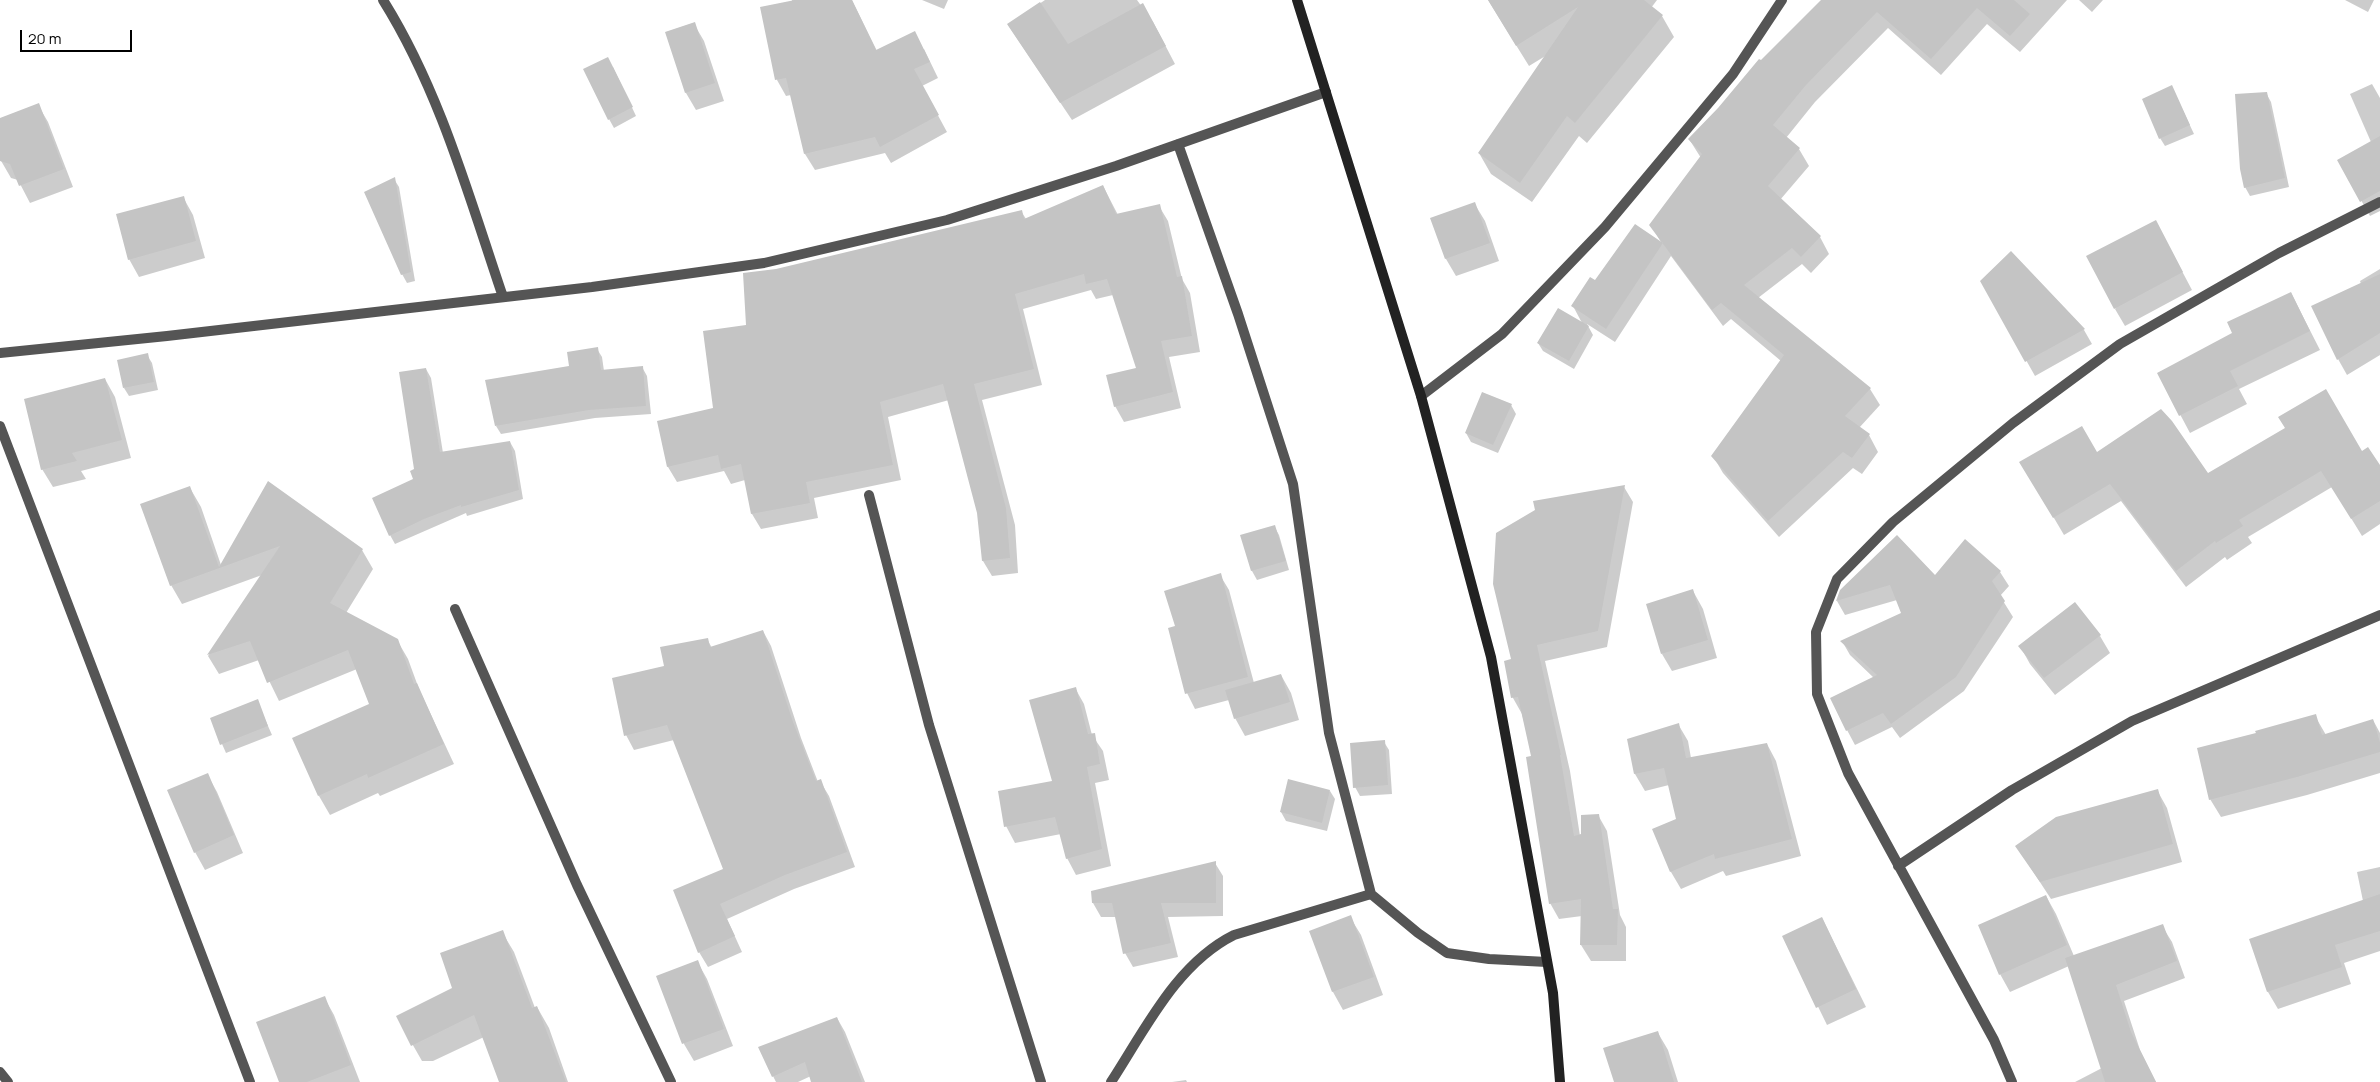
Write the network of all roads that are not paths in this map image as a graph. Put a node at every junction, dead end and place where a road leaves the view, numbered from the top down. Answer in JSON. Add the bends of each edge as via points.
{"nodes":[{"id":1,"x":383,"y":0,"type":"edge"},
{"id":2,"x":1296,"y":0,"type":"edge"},
{"id":3,"x":1782,"y":0,"type":"edge"},
{"id":4,"x":1326,"y":92,"type":"junction"},
{"id":5,"x":1178,"y":144,"type":"junction"},
{"id":6,"x":2380,"y":202,"type":"edge"},
{"id":7,"x":503,"y":297,"type":"junction"},
{"id":8,"x":0,"y":352,"type":"edge"},
{"id":9,"x":1421,"y":396,"type":"junction"},
{"id":10,"x":0,"y":426,"type":"edge"},
{"id":11,"x":868,"y":495,"type":"dead end"},
{"id":12,"x":455,"y":609,"type":"dead end"},
{"id":13,"x":2380,"y":615,"type":"edge"},
{"id":14,"x":1898,"y":866,"type":"junction"},
{"id":15,"x":1371,"y":894,"type":"junction"},
{"id":16,"x":1547,"y":962,"type":"junction"},
{"id":17,"x":0,"y":1072,"type":"edge"},
{"id":18,"x":8,"y":1082,"type":"edge"},
{"id":19,"x":250,"y":1082,"type":"edge"},
{"id":20,"x":671,"y":1082,"type":"edge"},
{"id":21,"x":1041,"y":1082,"type":"edge"},
{"id":22,"x":1111,"y":1082,"type":"edge"},
{"id":23,"x":1560,"y":1082,"type":"edge"},
{"id":24,"x":2012,"y":1082,"type":"edge"}],
"edges":[{"from":1,"to":7,"type":"street","via":[[397,22],[445,124]]},
{"from":2,"to":4,"type":"main road"},
{"from":3,"to":9,"type":"street","via":[[1733,74],[1605,227],[1502,334]]},
{"from":4,"to":5,"type":"street"},
{"from":4,"to":9,"type":"main road"},
{"from":5,"to":7,"type":"street","via":[[947,220],[764,263]]},
{"from":5,"to":15,"type":"street","via":[[1293,484],[1329,733]]},
{"from":6,"to":14,"type":"street","via":[[2280,253],[2120,344],[2013,423],[1893,522],[1837,579],[1816,632],[1817,694],[1848,772]]},
{"from":7,"to":8,"type":"street"},
{"from":9,"to":16,"type":"main road","via":[[1491,657]]},
{"from":10,"to":19,"type":"street"},
{"from":11,"to":21,"type":"street","via":[[929,726]]},
{"from":12,"to":20,"type":"street","via":[[577,885]]},
{"from":13,"to":14,"type":"street","via":[[2132,721],[2012,790]]},
{"from":14,"to":24,"type":"street","via":[[1994,1040]]},
{"from":15,"to":16,"type":"street","via":[[1447,953]]},
{"from":15,"to":22,"type":"street","via":[[1216,944],[1177,982]]},
{"from":16,"to":23,"type":"main road","via":[[1553,993]]},
{"from":17,"to":18,"type":"street"}]}
